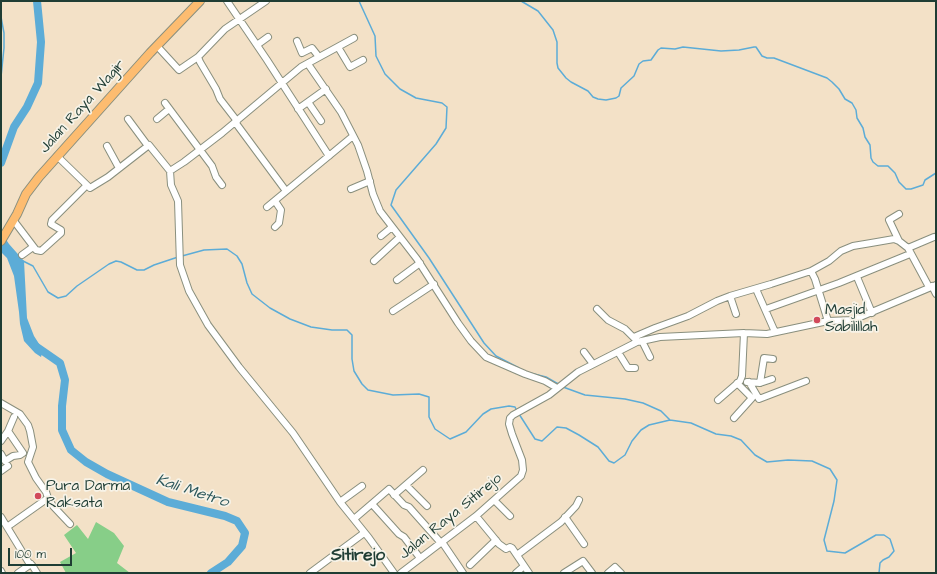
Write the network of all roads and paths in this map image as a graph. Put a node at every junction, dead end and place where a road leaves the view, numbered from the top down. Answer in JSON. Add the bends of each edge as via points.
{"nodes":[{"id":1,"x":200,"y":1,"type":"edge"},
{"id":2,"x":227,"y":1,"type":"edge"},
{"id":3,"x":266,"y":1,"type":"edge"},
{"id":4,"x":240,"y":19,"type":"junction"},
{"id":5,"x":268,"y":37,"type":"dead end"},
{"id":6,"x":354,"y":38,"type":"dead end"},
{"id":7,"x":297,"y":41,"type":"dead end"},
{"id":8,"x":257,"y":45,"type":"junction"},
{"id":9,"x":157,"y":46,"type":"junction"},
{"id":10,"x":338,"y":47,"type":"junction"},
{"id":11,"x":198,"y":57,"type":"junction"},
{"id":12,"x":319,"y":57,"type":"junction"},
{"id":13,"x":362,"y":60,"type":"dead end"},
{"id":14,"x":308,"y":64,"type":"junction"},
{"id":15,"x":282,"y":82,"type":"junction"},
{"id":16,"x":326,"y":90,"type":"junction"},
{"id":17,"x":308,"y":102,"type":"junction"},
{"id":18,"x":298,"y":109,"type":"junction"},
{"id":19,"x":157,"y":118,"type":"dead end"},
{"id":20,"x":128,"y":119,"type":"dead end"},
{"id":21,"x":321,"y":120,"type":"dead end"},
{"id":22,"x":236,"y":122,"type":"junction"},
{"id":23,"x":354,"y":136,"type":"junction"},
{"id":24,"x":107,"y":146,"type":"dead end"},
{"id":25,"x":148,"y":146,"type":"junction"},
{"id":26,"x":200,"y":150,"type":"junction"},
{"id":27,"x":57,"y":156,"type":"junction"},
{"id":28,"x":328,"y":156,"type":"junction"},
{"id":29,"x":119,"y":168,"type":"junction"},
{"id":30,"x":170,"y":171,"type":"junction"},
{"id":31,"x":370,"y":181,"type":"junction"},
{"id":32,"x":222,"y":185,"type":"dead end"},
{"id":33,"x":86,"y":186,"type":"junction"},
{"id":34,"x":351,"y":189,"type":"dead end"},
{"id":35,"x":286,"y":191,"type":"junction"},
{"id":36,"x":275,"y":201,"type":"junction"},
{"id":37,"x":267,"y":207,"type":"dead end"},
{"id":38,"x":899,"y":214,"type":"dead end"},
{"id":39,"x":14,"y":221,"type":"junction"},
{"id":40,"x":275,"y":227,"type":"dead end"},
{"id":41,"x":392,"y":227,"type":"junction"},
{"id":42,"x":381,"y":236,"type":"dead end"},
{"id":43,"x":400,"y":237,"type":"junction"},
{"id":44,"x":934,"y":237,"type":"dead end"},
{"id":45,"x":1,"y":241,"type":"edge"},
{"id":46,"x":899,"y":241,"type":"junction"},
{"id":47,"x":33,"y":246,"type":"junction"},
{"id":48,"x":909,"y":251,"type":"junction"},
{"id":49,"x":22,"y":255,"type":"dead end"},
{"id":50,"x":374,"y":261,"type":"dead end"},
{"id":51,"x":420,"y":263,"type":"junction"},
{"id":52,"x":811,"y":271,"type":"junction"},
{"id":53,"x":857,"y":277,"type":"junction"},
{"id":54,"x":398,"y":280,"type":"dead end"},
{"id":55,"x":434,"y":284,"type":"junction"},
{"id":56,"x":932,"y":286,"type":"edge"},
{"id":57,"x":756,"y":289,"type":"junction"},
{"id":58,"x":818,"y":290,"type":"junction"},
{"id":59,"x":936,"y":294,"type":"edge"},
{"id":60,"x":730,"y":296,"type":"junction"},
{"id":61,"x":597,"y":309,"type":"dead end"},
{"id":62,"x":766,"y":309,"type":"junction"},
{"id":63,"x":393,"y":311,"type":"dead end"},
{"id":64,"x":872,"y":313,"type":"junction"},
{"id":65,"x":736,"y":314,"type":"dead end"},
{"id":66,"x":828,"y":321,"type":"junction"},
{"id":67,"x":776,"y":332,"type":"junction"},
{"id":68,"x":744,"y":333,"type":"junction"},
{"id":69,"x":638,"y":340,"type":"junction"},
{"id":70,"x":584,"y":352,"type":"dead end"},
{"id":71,"x":618,"y":352,"type":"junction"},
{"id":72,"x":650,"y":357,"type":"dead end"},
{"id":73,"x":773,"y":359,"type":"dead end"},
{"id":74,"x":593,"y":364,"type":"junction"},
{"id":75,"x":635,"y":368,"type":"dead end"},
{"id":76,"x":772,"y":379,"type":"dead end"},
{"id":77,"x":806,"y":381,"type":"dead end"},
{"id":78,"x":738,"y":382,"type":"junction"},
{"id":79,"x":749,"y":382,"type":"junction"},
{"id":80,"x":760,"y":383,"type":"junction"},
{"id":81,"x":559,"y":386,"type":"junction"},
{"id":82,"x":718,"y":400,"type":"dead end"},
{"id":83,"x":1,"y":404,"type":"edge"},
{"id":84,"x":14,"y":417,"type":"dead end"},
{"id":85,"x":734,"y":418,"type":"dead end"},
{"id":86,"x":3,"y":436,"type":"edge"},
{"id":87,"x":1,"y":454,"type":"edge"},
{"id":88,"x":8,"y":466,"type":"dead end"},
{"id":89,"x":423,"y":470,"type":"dead end"},
{"id":90,"x":1,"y":471,"type":"edge"},
{"id":91,"x":406,"y":485,"type":"junction"},
{"id":92,"x":362,"y":486,"type":"dead end"},
{"id":93,"x":394,"y":495,"type":"junction"},
{"id":94,"x":48,"y":498,"type":"junction"},
{"id":95,"x":494,"y":500,"type":"junction"},
{"id":96,"x":579,"y":500,"type":"dead end"},
{"id":97,"x":340,"y":502,"type":"junction"},
{"id":98,"x":372,"y":504,"type":"junction"},
{"id":99,"x":427,"y":506,"type":"dead end"},
{"id":100,"x":476,"y":516,"type":"junction"},
{"id":101,"x":510,"y":516,"type":"dead end"},
{"id":102,"x":1,"y":517,"type":"edge"},
{"id":103,"x":565,"y":518,"type":"junction"},
{"id":104,"x":354,"y":520,"type":"junction"},
{"id":105,"x":70,"y":524,"type":"dead end"},
{"id":106,"x":7,"y":527,"type":"junction"},
{"id":107,"x":364,"y":533,"type":"junction"},
{"id":108,"x":496,"y":540,"type":"junction"},
{"id":109,"x":441,"y":543,"type":"junction"},
{"id":110,"x":584,"y":544,"type":"dead end"},
{"id":111,"x":517,"y":555,"type":"junction"},
{"id":112,"x":420,"y":558,"type":"junction"},
{"id":113,"x":31,"y":564,"type":"junction"},
{"id":114,"x":470,"y":565,"type":"dead end"},
{"id":115,"x":524,"y":566,"type":"junction"},
{"id":116,"x":312,"y":572,"type":"edge"},
{"id":117,"x":18,"y":573,"type":"edge"},
{"id":118,"x":37,"y":573,"type":"edge"},
{"id":119,"x":394,"y":573,"type":"edge"},
{"id":120,"x":401,"y":573,"type":"edge"},
{"id":121,"x":463,"y":573,"type":"edge"},
{"id":122,"x":516,"y":573,"type":"edge"},
{"id":123,"x":530,"y":573,"type":"edge"},
{"id":124,"x":564,"y":573,"type":"edge"},
{"id":125,"x":592,"y":573,"type":"edge"},
{"id":126,"x":608,"y":573,"type":"edge"},
{"id":127,"x":621,"y":573,"type":"edge"}],
"edges":[{"from":1,"to":9,"type":"main road","name":"Jalan Raya Wagir"},
{"from":2,"to":4,"type":"street"},
{"from":3,"to":4,"type":"street"},
{"from":4,"to":8,"type":"street"},
{"from":4,"to":11,"type":"street","via":[[225,29]]},
{"from":5,"to":8,"type":"street"},
{"from":6,"to":10,"type":"street"},
{"from":7,"to":12,"type":"street","via":[[302,53],[312,48]]},
{"from":8,"to":15,"type":"street"},
{"from":9,"to":11,"type":"street","via":[[179,70]]},
{"from":9,"to":27,"type":"main road","name":"Jalan Raya Wagir"},
{"from":10,"to":12,"type":"street"},
{"from":10,"to":13,"type":"street","via":[[350,67]]},
{"from":11,"to":22,"type":"street","via":[[220,99]]},
{"from":12,"to":14,"type":"street"},
{"from":14,"to":15,"type":"street"},
{"from":14,"to":16,"type":"street"},
{"from":15,"to":18,"type":"street"},
{"from":15,"to":22,"type":"street"},
{"from":16,"to":17,"type":"street"},
{"from":16,"to":23,"type":"street"},
{"from":17,"to":18,"type":"street"},
{"from":17,"to":21,"type":"street"},
{"from":18,"to":28,"type":"street"},
{"from":19,"to":26,"type":"street","via":[[167,106]]},
{"from":20,"to":25,"type":"street"},
{"from":22,"to":26,"type":"street"},
{"from":22,"to":35,"type":"street"},
{"from":23,"to":28,"type":"street"},
{"from":23,"to":31,"type":"street"},
{"from":24,"to":29,"type":"street"},
{"from":25,"to":29,"type":"street"},
{"from":25,"to":30,"type":"street"},
{"from":26,"to":30,"type":"street"},
{"from":26,"to":32,"type":"street"},
{"from":27,"to":33,"type":"street"},
{"from":27,"to":39,"type":"main road","name":"Jalan Raya Wagir","via":[[26,194]]},
{"from":28,"to":35,"type":"street"},
{"from":29,"to":33,"type":"street","via":[[91,187]]},
{"from":30,"to":97,"type":"street","via":[[172,189],[178,201],[180,265],[189,291],[208,324],[293,433]]},
{"from":31,"to":34,"type":"street"},
{"from":31,"to":41,"type":"street","via":[[375,201]]},
{"from":33,"to":47,"type":"street","via":[[51,222],[62,232],[41,251]]},
{"from":35,"to":36,"type":"street"},
{"from":36,"to":37,"type":"street"},
{"from":36,"to":40,"type":"street","via":[[281,210],[279,224]]},
{"from":38,"to":46,"type":"street","via":[[889,220]]},
{"from":39,"to":45,"type":"main road","name":"Jalan Raya Wagir"},
{"from":39,"to":47,"type":"street"},
{"from":41,"to":42,"type":"street"},
{"from":41,"to":43,"type":"street"},
{"from":43,"to":50,"type":"street"},
{"from":43,"to":51,"type":"street"},
{"from":44,"to":48,"type":"street"},
{"from":46,"to":48,"type":"street"},
{"from":46,"to":52,"type":"street","via":[[890,239],[845,249]]},
{"from":47,"to":49,"type":"street"},
{"from":48,"to":53,"type":"street"},
{"from":48,"to":56,"type":"street"},
{"from":51,"to":54,"type":"street"},
{"from":51,"to":55,"type":"street"},
{"from":52,"to":57,"type":"street"},
{"from":52,"to":58,"type":"street"},
{"from":53,"to":58,"type":"street"},
{"from":53,"to":64,"type":"street"},
{"from":55,"to":63,"type":"street"},
{"from":55,"to":81,"type":"street","via":[[466,333],[486,357]]},
{"from":56,"to":59,"type":"street"},
{"from":56,"to":64,"type":"street"},
{"from":57,"to":60,"type":"street"},
{"from":57,"to":62,"type":"street"},
{"from":58,"to":62,"type":"street"},
{"from":58,"to":66,"type":"street"},
{"from":60,"to":65,"type":"street"},
{"from":60,"to":69,"type":"street","via":[[655,328]]},
{"from":61,"to":69,"type":"street","via":[[605,318],[620,325]]},
{"from":62,"to":67,"type":"street"},
{"from":64,"to":66,"type":"street","via":[[853,320]]},
{"from":66,"to":67,"type":"street"},
{"from":67,"to":68,"type":"street"},
{"from":68,"to":69,"type":"street"},
{"from":68,"to":78,"type":"street","via":[[742,376]]},
{"from":69,"to":71,"type":"street"},
{"from":69,"to":72,"type":"street"},
{"from":70,"to":74,"type":"street"},
{"from":71,"to":74,"type":"street"},
{"from":71,"to":75,"type":"street","via":[[628,368]]},
{"from":73,"to":80,"type":"street","via":[[764,358]]},
{"from":74,"to":81,"type":"street"},
{"from":76,"to":80,"type":"street"},
{"from":77,"to":79,"type":"street","via":[[760,400]]},
{"from":78,"to":79,"type":"street"},
{"from":78,"to":82,"type":"street"},
{"from":78,"to":85,"type":"street","via":[[752,398]]},
{"from":79,"to":80,"type":"street"},
{"from":81,"to":95,"type":"street","name":"Jalan Raya Sitirejo","via":[[549,395],[510,418],[509,424],[522,460],[523,473]]},
{"from":83,"to":94,"type":"street","via":[[20,414],[28,425],[32,447],[28,462]]},
{"from":84,"to":86,"type":"street"},
{"from":86,"to":87,"type":"street","via":[[23,453],[5,460]]},
{"from":88,"to":90,"type":"street"},
{"from":89,"to":91,"type":"street"},
{"from":91,"to":93,"type":"street"},
{"from":91,"to":99,"type":"street"},
{"from":92,"to":97,"type":"street"},
{"from":93,"to":98,"type":"street","via":[[389,490]]},
{"from":93,"to":109,"type":"street","via":[[409,507]]},
{"from":94,"to":105,"type":"street"},
{"from":94,"to":106,"type":"street"},
{"from":95,"to":100,"type":"street","name":"Jalan Raya Sitirejo"},
{"from":95,"to":101,"type":"street"},
{"from":96,"to":103,"type":"street"},
{"from":97,"to":104,"type":"street"},
{"from":98,"to":104,"type":"street"},
{"from":98,"to":112,"type":"street"},
{"from":100,"to":108,"type":"street"},
{"from":100,"to":109,"type":"street","name":"Jalan Raya Sitirejo"},
{"from":102,"to":106,"type":"street"},
{"from":103,"to":110,"type":"street"},
{"from":103,"to":111,"type":"street"},
{"from":104,"to":107,"type":"street"},
{"from":106,"to":113,"type":"street"},
{"from":107,"to":116,"type":"street"},
{"from":107,"to":119,"type":"street"},
{"from":108,"to":111,"type":"street","via":[[505,548],[512,548]]},
{"from":108,"to":114,"type":"street"},
{"from":109,"to":112,"type":"street","name":"Jalan Raya Sitirejo"},
{"from":109,"to":121,"type":"street"},
{"from":111,"to":115,"type":"street"},
{"from":112,"to":120,"type":"street","name":"Jalan Raya Sitirejo"},
{"from":113,"to":117,"type":"street"},
{"from":113,"to":118,"type":"street"},
{"from":115,"to":122,"type":"street"},
{"from":115,"to":123,"type":"street"},
{"from":124,"to":125,"type":"street","via":[[583,561]]},
{"from":126,"to":127,"type":"street","via":[[615,567]]}]}
